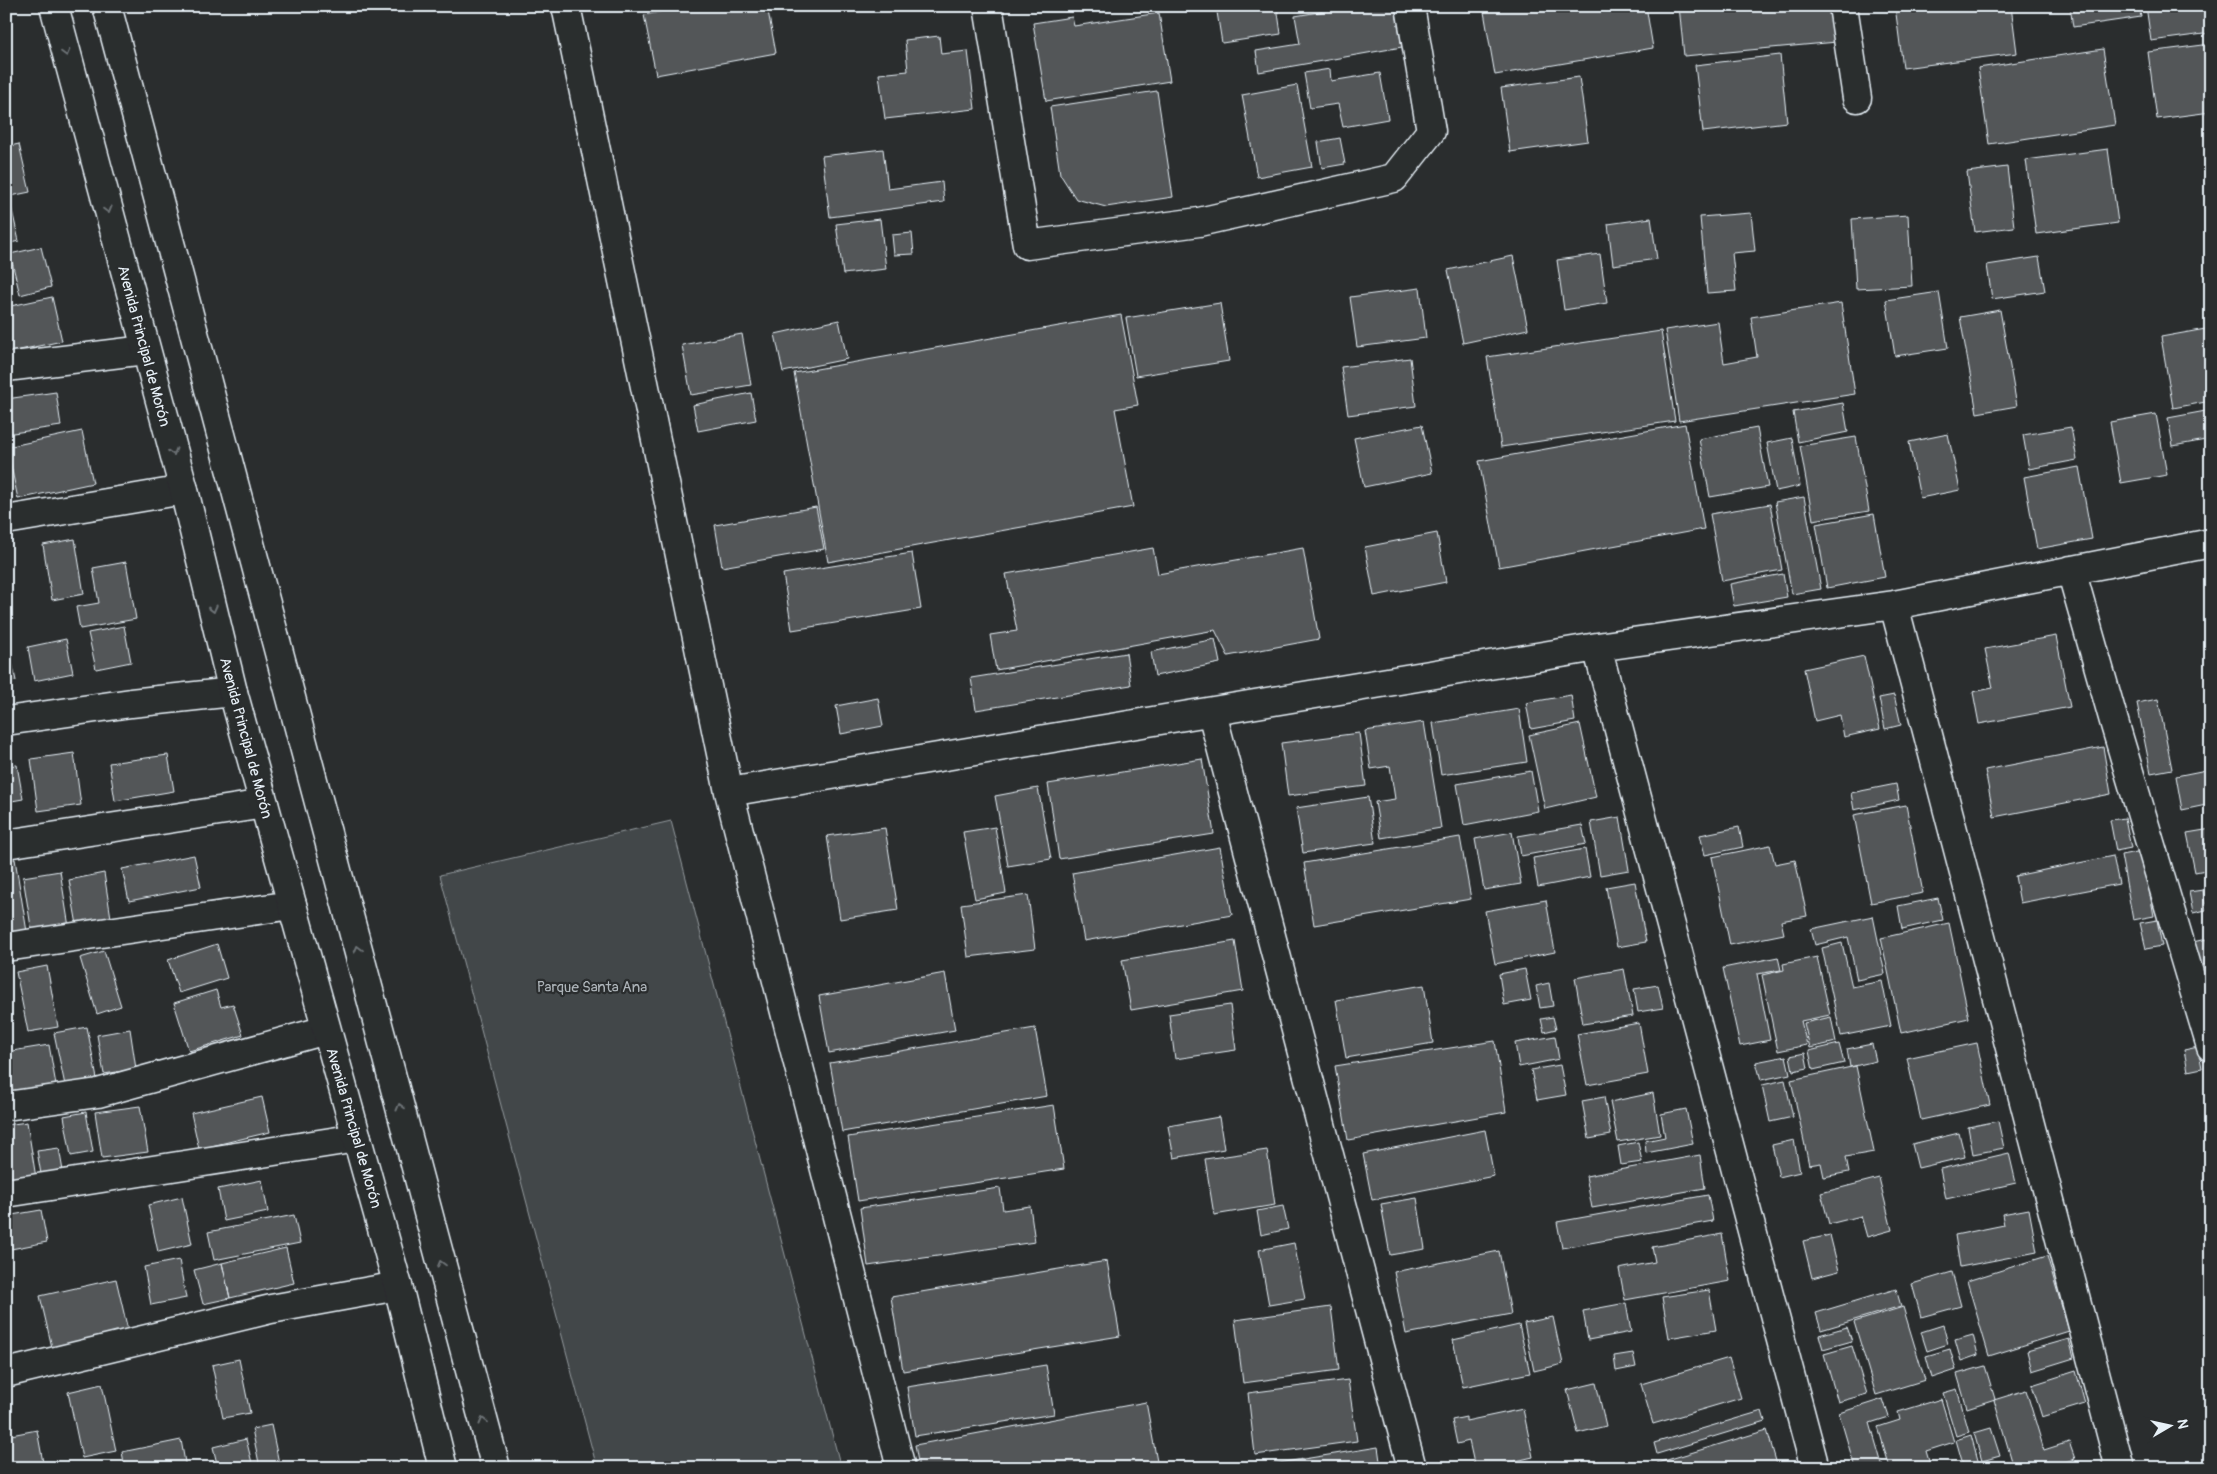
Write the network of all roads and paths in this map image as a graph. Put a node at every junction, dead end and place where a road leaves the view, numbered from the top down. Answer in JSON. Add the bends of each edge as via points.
{"nodes":[{"id":1,"x":54,"y":6,"type":"edge"},
{"id":2,"x":107,"y":6,"type":"edge"},
{"id":3,"x":566,"y":6,"type":"edge"},
{"id":4,"x":988,"y":6,"type":"edge"},
{"id":5,"x":1410,"y":6,"type":"edge"},
{"id":6,"x":1842,"y":6,"type":"edge"},
{"id":7,"x":1857,"y":98,"type":"dead end"},
{"id":8,"x":144,"y":350,"type":"junction"},
{"id":9,"x":6,"y":367,"type":"edge"},
{"id":10,"x":184,"y":490,"type":"junction"},
{"id":11,"x":6,"y":520,"type":"edge"},
{"id":12,"x":2211,"y":543,"type":"edge"},
{"id":13,"x":2071,"y":570,"type":"junction"},
{"id":14,"x":1894,"y":605,"type":"junction"},
{"id":15,"x":1596,"y":647,"type":"junction"},
{"id":16,"x":233,"y":692,"type":"junction"},
{"id":17,"x":1212,"y":712,"type":"junction"},
{"id":18,"x":6,"y":721,"type":"edge"},
{"id":19,"x":729,"y":792,"type":"junction"},
{"id":20,"x":264,"y":804,"type":"junction"},
{"id":21,"x":6,"y":844,"type":"edge"},
{"id":22,"x":292,"y":905,"type":"junction"},
{"id":23,"x":6,"y":947,"type":"edge"},
{"id":24,"x":326,"y":1030,"type":"junction"},
{"id":25,"x":2211,"y":1047,"type":"edge"},
{"id":26,"x":6,"y":1106,"type":"edge"},
{"id":27,"x":357,"y":1138,"type":"junction"},
{"id":28,"x":6,"y":1192,"type":"edge"},
{"id":29,"x":398,"y":1286,"type":"junction"},
{"id":30,"x":6,"y":1373,"type":"edge"},
{"id":31,"x":443,"y":1468,"type":"edge"},
{"id":32,"x":496,"y":1468,"type":"edge"},
{"id":33,"x":901,"y":1468,"type":"edge"},
{"id":34,"x":1412,"y":1468,"type":"edge"},
{"id":35,"x":1815,"y":1468,"type":"edge"},
{"id":36,"x":2120,"y":1468,"type":"edge"}],
"edges":[{"from":1,"to":8,"type":"street","name":"Avenida Principal de Morón","one_way":true},
{"from":32,"to":2,"type":"street","one_way":true},
{"from":3,"to":19,"type":"street"},
{"from":4,"to":5,"type":"street","via":[[1027,245],[1199,222],[1394,178],[1431,131]]},
{"from":6,"to":7,"type":"street"},
{"from":8,"to":9,"type":"street"},
{"from":8,"to":10,"type":"street","name":"Avenida Principal de Morón","one_way":true},
{"from":10,"to":11,"type":"street"},
{"from":10,"to":16,"type":"street","name":"Avenida Principal de Morón","one_way":true},
{"from":12,"to":13,"type":"street"},
{"from":13,"to":14,"type":"street"},
{"from":13,"to":25,"type":"street"},
{"from":14,"to":15,"type":"street"},
{"from":14,"to":36,"type":"street"},
{"from":15,"to":17,"type":"street"},
{"from":15,"to":35,"type":"street"},
{"from":16,"to":18,"type":"street"},
{"from":16,"to":20,"type":"street","name":"Avenida Principal de Morón"},
{"from":17,"to":19,"type":"street"},
{"from":17,"to":34,"type":"street"},
{"from":19,"to":33,"type":"street"},
{"from":20,"to":21,"type":"street"},
{"from":20,"to":22,"type":"street","name":"Avenida Principal de Morón"},
{"from":22,"to":23,"type":"street"},
{"from":22,"to":24,"type":"street","name":"Avenida Principal de Morón"},
{"from":24,"to":26,"type":"street","via":[[98,1093]]},
{"from":24,"to":27,"type":"street","name":"Avenida Principal de Morón"},
{"from":27,"to":28,"type":"street"},
{"from":27,"to":29,"type":"street","name":"Avenida Principal de Morón"},
{"from":29,"to":30,"type":"street","via":[[271,1309]]},
{"from":29,"to":31,"type":"street","name":"Avenida Principal de Morón"}]}
